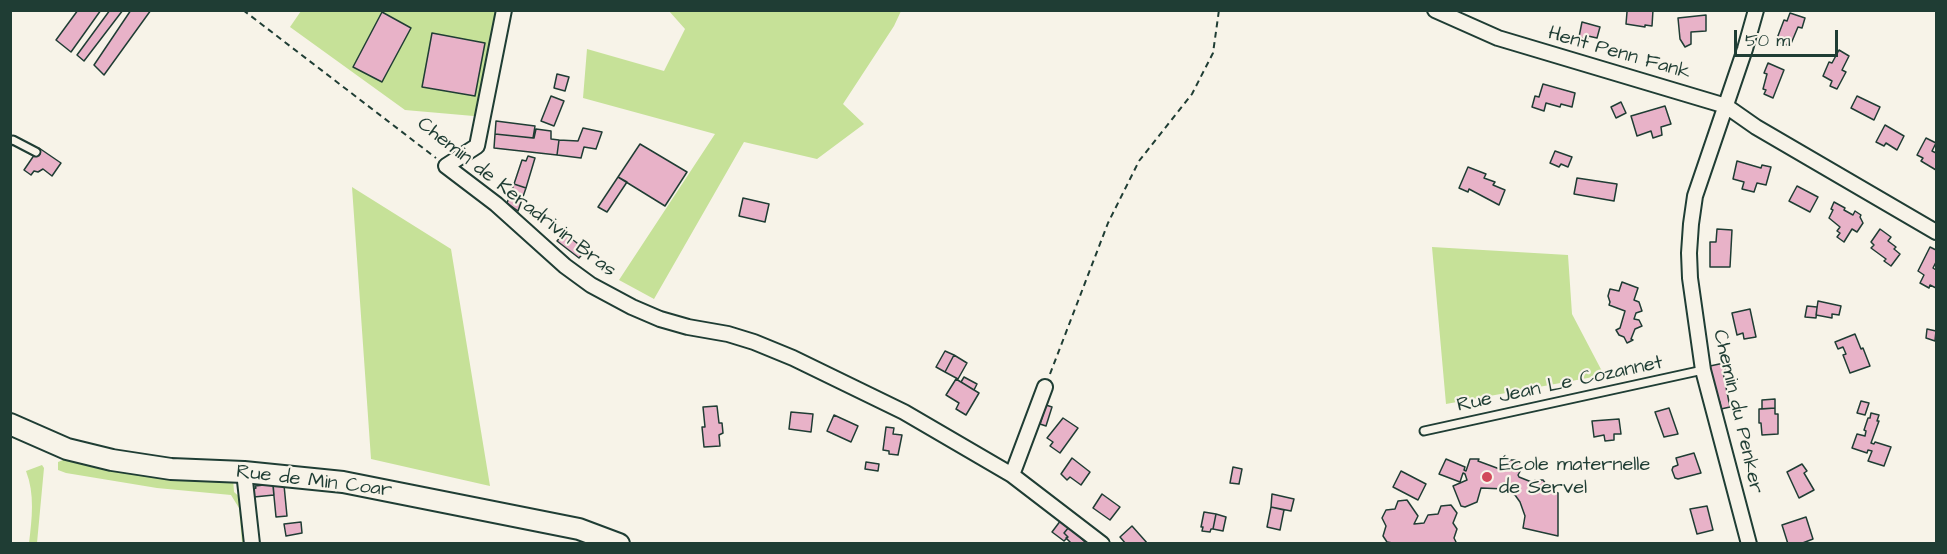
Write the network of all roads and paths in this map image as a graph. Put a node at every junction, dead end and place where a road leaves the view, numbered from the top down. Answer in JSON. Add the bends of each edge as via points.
{"nodes":[{"id":1,"x":243,"y":10,"type":"edge"},
{"id":2,"x":504,"y":10,"type":"edge"},
{"id":3,"x":1219,"y":10,"type":"edge"},
{"id":4,"x":1435,"y":10,"type":"edge"},
{"id":5,"x":1756,"y":10,"type":"edge"},
{"id":6,"x":1457,"y":16,"type":"edge"},
{"id":7,"x":1726,"y":106,"type":"junction"},
{"id":8,"x":10,"y":141,"type":"edge"},
{"id":9,"x":36,"y":152,"type":"dead end"},
{"id":10,"x":446,"y":166,"type":"junction"},
{"id":11,"x":1936,"y":232,"type":"edge"},
{"id":12,"x":1703,"y":370,"type":"junction"},
{"id":13,"x":1045,"y":387,"type":"joint"},
{"id":14,"x":10,"y":424,"type":"edge"},
{"id":15,"x":1424,"y":431,"type":"dead end"},
{"id":16,"x":244,"y":472,"type":"junction"},
{"id":17,"x":1012,"y":476,"type":"junction"},
{"id":18,"x":252,"y":543,"type":"edge"},
{"id":19,"x":619,"y":543,"type":"edge"},
{"id":20,"x":1102,"y":543,"type":"edge"},
{"id":21,"x":1749,"y":543,"type":"edge"}],
"edges":[{"from":1,"to":10,"type":"path","name":"Chemin de Keradrivin Bras"},
{"from":2,"to":10,"type":"street","via":[[477,146]]},
{"from":3,"to":13,"type":"path","via":[[1213,53],[1192,94],[1139,161],[1108,223]]},
{"from":4,"to":6,"type":"street","name":"Hent Penn Fank"},
{"from":5,"to":7,"type":"street","name":"Chemin du Penker"},
{"from":6,"to":7,"type":"street","name":"Hent Penn Fank","via":[[1498,38]]},
{"from":7,"to":11,"type":"street","name":"Hent Penn Fank"},
{"from":7,"to":12,"type":"street","name":"Chemin du Penker","via":[[1695,196],[1691,224],[1690,278]]},
{"from":8,"to":9,"type":"lane"},
{"from":10,"to":17,"type":"street","name":"Chemin de Keradrivin Bras","via":[[496,204],[565,266],[611,297],[660,319],[728,334],[793,358],[904,412]]},
{"from":12,"to":15,"type":"lane","name":"Rue Jean Le Cozannet"},
{"from":12,"to":21,"type":"street","name":"Chemin du Penker"},
{"from":13,"to":17,"type":"street"},
{"from":14,"to":16,"type":"street","name":"Rue de Min Coar","via":[[67,449],[112,460],[171,469]]},
{"from":16,"to":18,"type":"street"},
{"from":16,"to":19,"type":"street","name":"Rue de Min Coar","via":[[343,482],[579,529]]},
{"from":17,"to":20,"type":"street","name":"Chemin de Keradrivin Bras"}]}
